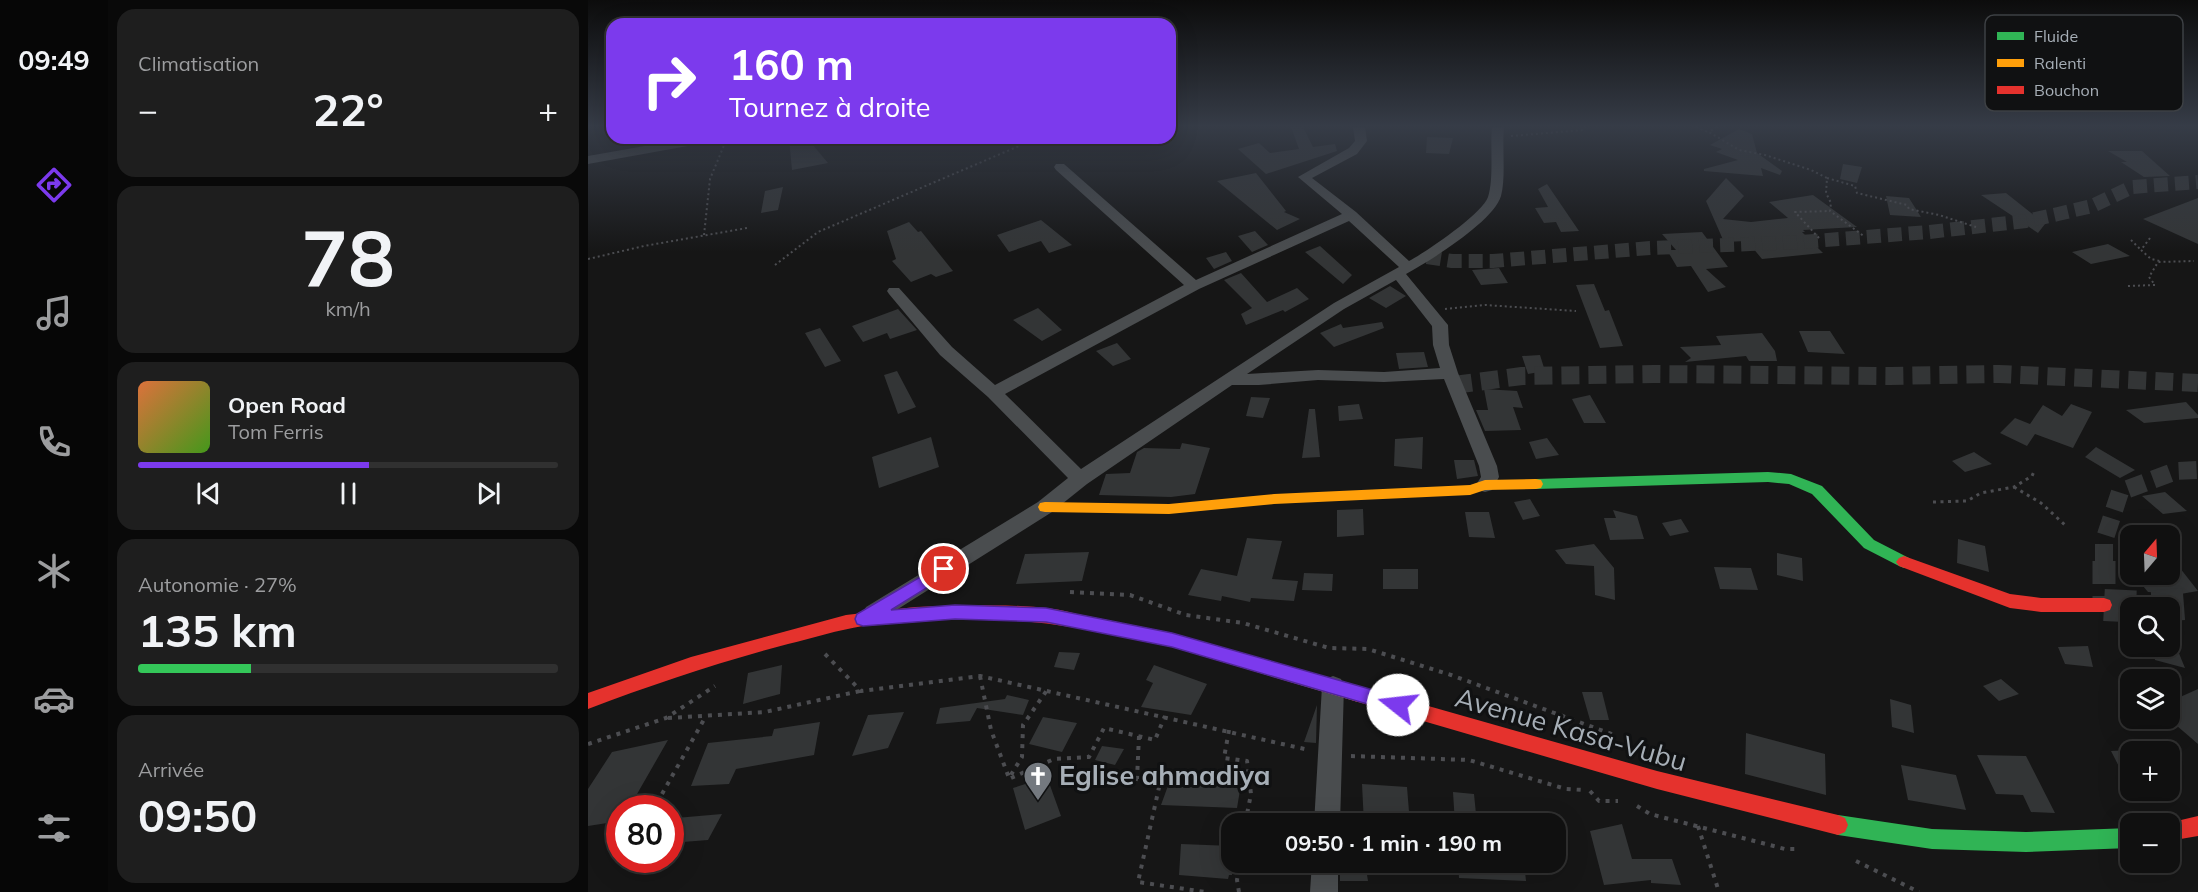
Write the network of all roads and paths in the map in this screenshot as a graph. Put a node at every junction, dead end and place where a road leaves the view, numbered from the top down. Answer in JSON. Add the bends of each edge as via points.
{"nodes":[{"id":1,"x":715,"y":169,"type":"edge"},
{"id":2,"x":966,"y":169,"type":"edge"},
{"id":3,"x":1062,"y":169,"type":"edge"},
{"id":4,"x":1320,"y":169,"type":"edge"},
{"id":5,"x":1497,"y":169,"type":"edge"},
{"id":6,"x":1807,"y":169,"type":"edge"},
{"id":7,"x":1827,"y":178,"type":"junction"},
{"id":8,"x":1830,"y":211,"type":"junction"},
{"id":9,"x":1351,"y":215,"type":"junction"},
{"id":10,"x":1976,"y":227,"type":"dead end"},
{"id":11,"x":747,"y":228,"type":"dead end"},
{"id":12,"x":704,"y":235,"type":"junction"},
{"id":13,"x":1865,"y":237,"type":"dead end"},
{"id":14,"x":1819,"y":238,"type":"dead end"},
{"id":15,"x":2150,"y":238,"type":"dead end"},
{"id":16,"x":2131,"y":240,"type":"dead end"},
{"id":17,"x":2141,"y":250,"type":"junction"},
{"id":18,"x":588,"y":259,"type":"edge"},
{"id":19,"x":2164,"y":261,"type":"junction"},
{"id":20,"x":2194,"y":261,"type":"dead end"},
{"id":21,"x":775,"y":266,"type":"dead end"},
{"id":22,"x":1403,"y":270,"type":"junction"},
{"id":23,"x":1194,"y":286,"type":"junction"},
{"id":24,"x":2128,"y":286,"type":"dead end"},
{"id":25,"x":894,"y":291,"type":"dead end"},
{"id":26,"x":1428,"y":310,"type":"junction"},
{"id":27,"x":1576,"y":311,"type":"dead end"},
{"id":28,"x":1450,"y":373,"type":"junction"},
{"id":29,"x":1230,"y":379,"type":"junction"},
{"id":30,"x":994,"y":393,"type":"junction"},
{"id":31,"x":2035,"y":469,"type":"dead end"},
{"id":32,"x":1080,"y":479,"type":"junction"},
{"id":33,"x":1485,"y":485,"type":"junction"},
{"id":34,"x":2014,"y":488,"type":"junction"},
{"id":35,"x":1933,"y":502,"type":"dead end"},
{"id":36,"x":1045,"y":507,"type":"junction"},
{"id":37,"x":2065,"y":525,"type":"dead end"},
{"id":38,"x":1058,"y":592,"type":"dead end"},
{"id":39,"x":2104,"y":605,"type":"dead end"},
{"id":40,"x":863,"y":619,"type":"junction"},
{"id":41,"x":805,"y":634,"type":"junction"},
{"id":42,"x":981,"y":676,"type":"junction"},
{"id":43,"x":721,"y":682,"type":"dead end"},
{"id":44,"x":1333,"y":686,"type":"junction"},
{"id":45,"x":1047,"y":690,"type":"junction"},
{"id":46,"x":861,"y":691,"type":"junction"},
{"id":47,"x":588,"y":702,"type":"edge"},
{"id":48,"x":706,"y":716,"type":"junction"},
{"id":49,"x":1165,"y":716,"type":"junction"},
{"id":50,"x":666,"y":718,"type":"junction"},
{"id":51,"x":1229,"y":730,"type":"junction"},
{"id":52,"x":1139,"y":736,"type":"junction"},
{"id":53,"x":1624,"y":739,"type":"dead end"},
{"id":54,"x":588,"y":744,"type":"edge"},
{"id":55,"x":1330,"y":755,"type":"junction"},
{"id":56,"x":1009,"y":778,"type":"junction"},
{"id":57,"x":662,"y":795,"type":"dead end"},
{"id":58,"x":1628,"y":800,"type":"dead end"},
{"id":59,"x":1635,"y":805,"type":"dead end"},
{"id":60,"x":1247,"y":813,"type":"edge"},
{"id":61,"x":1327,"y":813,"type":"edge"},
{"id":62,"x":1698,"y":826,"type":"junction"},
{"id":63,"x":2184,"y":828,"type":"edge"},
{"id":64,"x":2120,"y":838,"type":"edge"},
{"id":65,"x":1804,"y":849,"type":"dead end"},
{"id":66,"x":2198,"y":853,"type":"edge"},
{"id":67,"x":1854,"y":860,"type":"dead end"},
{"id":68,"x":1238,"y":873,"type":"edge"},
{"id":69,"x":1325,"y":873,"type":"edge"},
{"id":70,"x":1907,"y":886,"type":"junction"},
{"id":71,"x":1205,"y":892,"type":"edge"},
{"id":72,"x":1239,"y":892,"type":"edge"},
{"id":73,"x":1324,"y":892,"type":"edge"},
{"id":74,"x":1719,"y":892,"type":"edge"},
{"id":75,"x":1904,"y":892,"type":"edge"},
{"id":76,"x":1919,"y":892,"type":"edge"}],
"edges":[{"from":1,"to":12,"type":"path"},
{"from":2,"to":21,"type":"path","via":[[818,232]]},
{"from":3,"to":23,"type":"street"},
{"from":4,"to":9,"type":"street","via":[[1304,177]]},
{"from":5,"to":22,"type":"street","via":[[1496,188],[1489,207],[1427,257]]},
{"from":6,"to":7,"type":"path"},
{"from":7,"to":8,"type":"path"},
{"from":7,"to":10,"type":"path","via":[[1855,186],[1857,194],[1892,200],[1909,209]]},
{"from":8,"to":13,"type":"path"},
{"from":8,"to":14,"type":"path","via":[[1795,212]]},
{"from":9,"to":22,"type":"street"},
{"from":9,"to":23,"type":"street"},
{"from":11,"to":12,"type":"path"},
{"from":12,"to":18,"type":"path"},
{"from":15,"to":17,"type":"path"},
{"from":16,"to":17,"type":"path"},
{"from":17,"to":19,"type":"path","via":[[2151,259]]},
{"from":19,"to":20,"type":"path"},
{"from":19,"to":24,"type":"path","via":[[2158,262],[2150,277],[2155,285]]},
{"from":22,"to":26,"type":"street","via":[[1417,299]]},
{"from":22,"to":29,"type":"street","via":[[1339,306]]},
{"from":23,"to":30,"type":"street"},
{"from":25,"to":30,"type":"street","via":[[946,351]]},
{"from":26,"to":27,"type":"path","via":[[1485,305]]},
{"from":26,"to":28,"type":"street","via":[[1440,326]]},
{"from":28,"to":29,"type":"street"},
{"from":28,"to":33,"type":"street","via":[[1488,466],[1490,477]]},
{"from":29,"to":32,"type":"street"},
{"from":30,"to":32,"type":"street"},
{"from":31,"to":34,"type":"path","via":[[2032,476]]},
{"from":32,"to":36,"type":"street"},
{"from":33,"to":36,"type":"main road","via":[[1470,490],[1274,499],[1168,509]]},
{"from":33,"to":39,"type":"main road","via":[[1791,479],[1817,490],[1869,544],[1894,559],[2010,601]]},
{"from":34,"to":35,"type":"path","via":[[1981,492],[1966,501]]},
{"from":34,"to":37,"type":"path","via":[[2041,503]]},
{"from":36,"to":40,"type":"street"},
{"from":38,"to":53,"type":"path","via":[[1130,595],[1186,615],[1243,623],[1329,648],[1368,649]]},
{"from":40,"to":41,"type":"main road","name":"Avenue Kasa-Vubu"},
{"from":40,"to":44,"type":"main road","name":"Avenue Kasa-Vubu","via":[[955,612],[1046,615],[1172,640]]},
{"from":41,"to":46,"type":"path"},
{"from":41,"to":47,"type":"main road","name":"Avenue Kasa-Vubu","via":[[623,687]]},
{"from":42,"to":45,"type":"path"},
{"from":42,"to":46,"type":"path"},
{"from":42,"to":56,"type":"path","via":[[991,730]]},
{"from":43,"to":50,"type":"path"},
{"from":44,"to":55,"type":"street"},
{"from":44,"to":64,"type":"main road","name":"Avenue Kasa-Vubu","via":[[1821,823],[1932,839],[2026,842]]},
{"from":45,"to":49,"type":"path"},
{"from":45,"to":56,"type":"path","via":[[1023,725],[1022,757]]},
{"from":46,"to":48,"type":"path","via":[[765,712]]},
{"from":48,"to":50,"type":"path"},
{"from":48,"to":57,"type":"path"},
{"from":49,"to":51,"type":"path"},
{"from":49,"to":52,"type":"path","via":[[1155,740]]},
{"from":50,"to":54,"type":"path"},
{"from":51,"to":55,"type":"path"},
{"from":51,"to":60,"type":"path","via":[[1224,758],[1247,761],[1251,794]]},
{"from":52,"to":56,"type":"path","via":[[1104,728],[1089,757],[1054,759]]},
{"from":52,"to":71,"type":"path","via":[[1137,779],[1160,783],[1138,882]]},
{"from":55,"to":58,"type":"path","via":[[1469,760],[1566,789],[1589,790],[1599,801]]},
{"from":55,"to":61,"type":"street"},
{"from":59,"to":62,"type":"path","via":[[1650,814]]},
{"from":62,"to":65,"type":"path","via":[[1785,849]]},
{"from":62,"to":74,"type":"path"},
{"from":63,"to":66,"type":"street"},
{"from":67,"to":70,"type":"path"},
{"from":68,"to":72,"type":"path"},
{"from":69,"to":73,"type":"street"},
{"from":70,"to":75,"type":"path"},
{"from":70,"to":76,"type":"path"}]}
